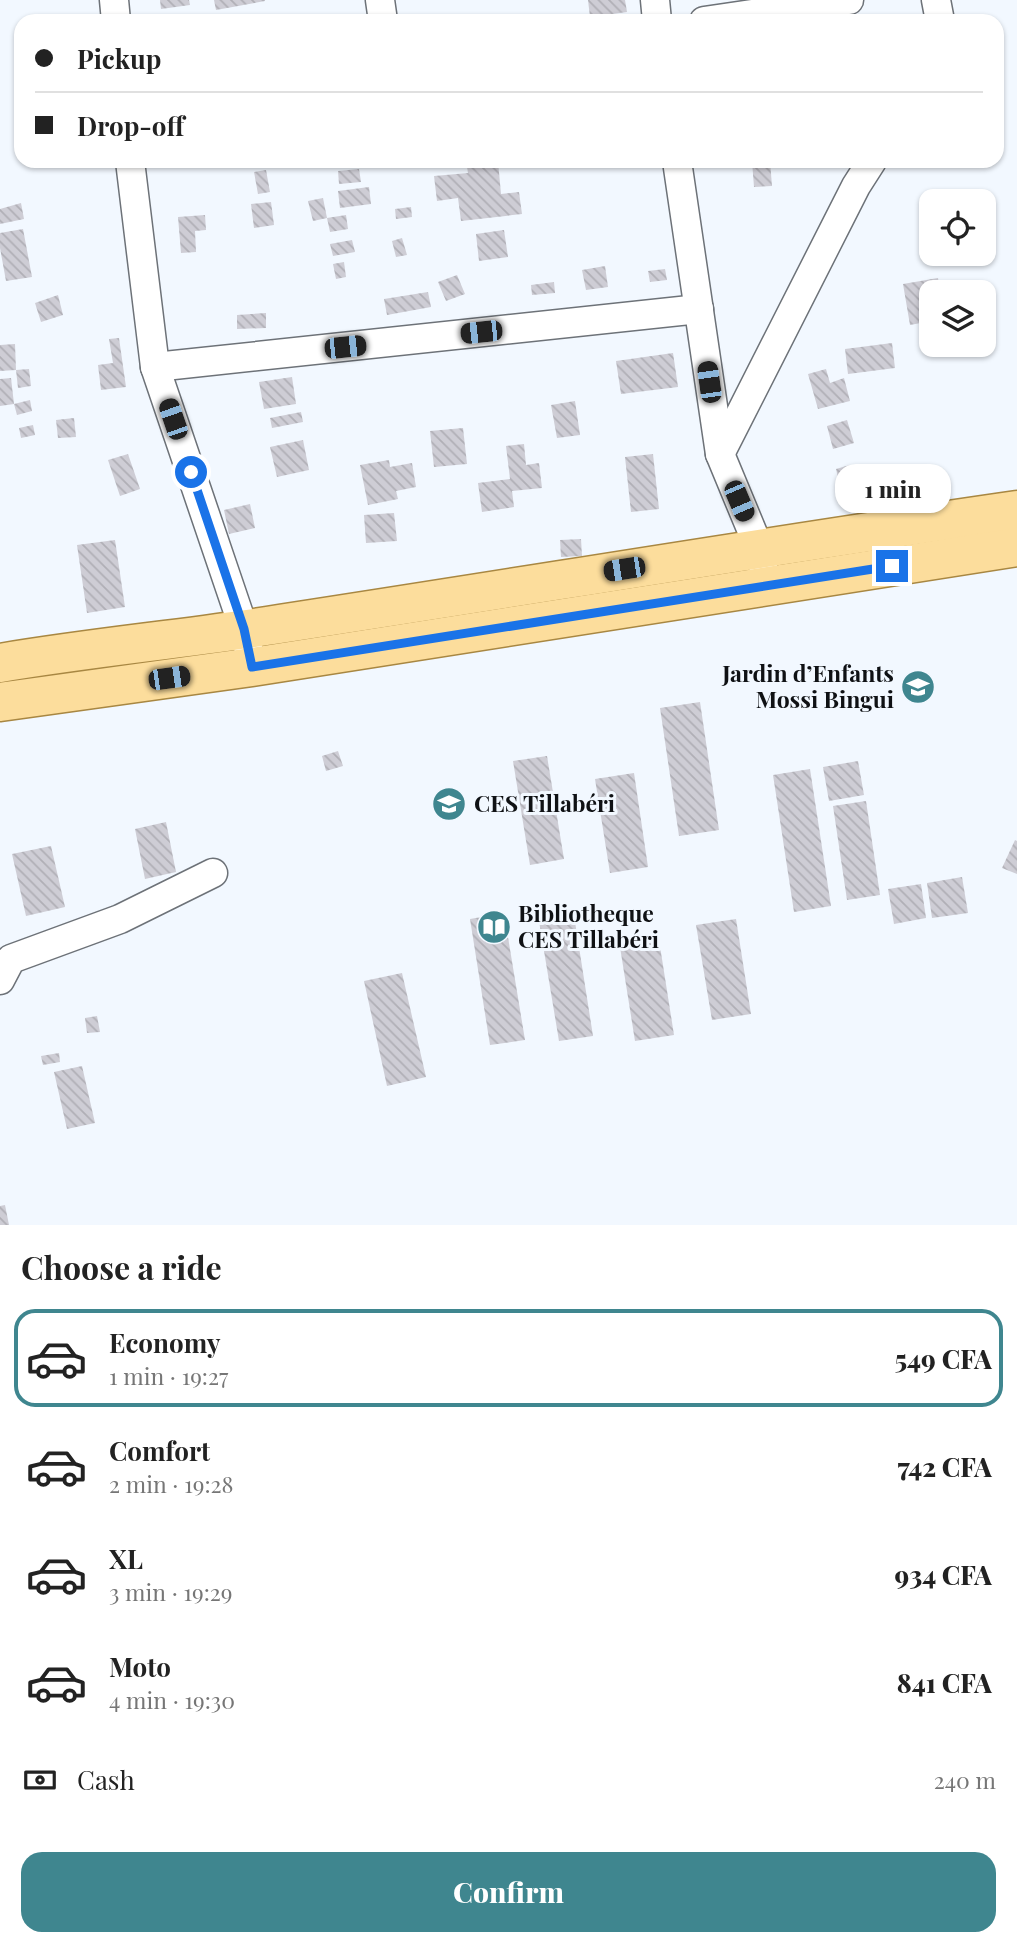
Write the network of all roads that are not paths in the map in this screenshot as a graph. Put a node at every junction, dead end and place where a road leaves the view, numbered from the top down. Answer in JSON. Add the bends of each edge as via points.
{"nodes":[{"id":1,"x":849,"y":0,"type":"edge"},
{"id":2,"x":752,"y":14,"type":"edge"},
{"id":3,"x":131,"y":168,"type":"edge"},
{"id":4,"x":678,"y":168,"type":"edge"},
{"id":5,"x":868,"y":168,"type":"edge"},
{"id":6,"x":699,"y":309,"type":"junction"},
{"id":7,"x":155,"y":367,"type":"junction"},
{"id":8,"x":720,"y":454,"type":"junction"},
{"id":9,"x":1017,"y":509,"type":"edge"},
{"id":10,"x":1017,"y":547,"type":"edge"},
{"id":11,"x":759,"y":548,"type":"junction"},
{"id":12,"x":767,"y":585,"type":"junction"},
{"id":13,"x":244,"y":629,"type":"junction"},
{"id":14,"x":0,"y":663,"type":"edge"},
{"id":15,"x":252,"y":667,"type":"junction"},
{"id":16,"x":0,"y":702,"type":"edge"},
{"id":17,"x":213,"y":873,"type":"dead end"},
{"id":18,"x":0,"y":979,"type":"edge"}],
"edges":[{"from":1,"to":2,"type":"street"},
{"from":3,"to":7,"type":"street"},
{"from":4,"to":6,"type":"street"},
{"from":5,"to":8,"type":"street"},
{"from":6,"to":7,"type":"street"},
{"from":6,"to":8,"type":"street"},
{"from":7,"to":13,"type":"street"},
{"from":8,"to":11,"type":"street"},
{"from":9,"to":11,"type":"main road"},
{"from":10,"to":12,"type":"main road"},
{"from":11,"to":12,"type":"street"},
{"from":11,"to":13,"type":"main road"},
{"from":12,"to":15,"type":"main road"},
{"from":13,"to":14,"type":"main road"},
{"from":13,"to":15,"type":"street"},
{"from":15,"to":16,"type":"main road"},
{"from":17,"to":18,"type":"street","via":[[120,919],[11,958]]}]}
